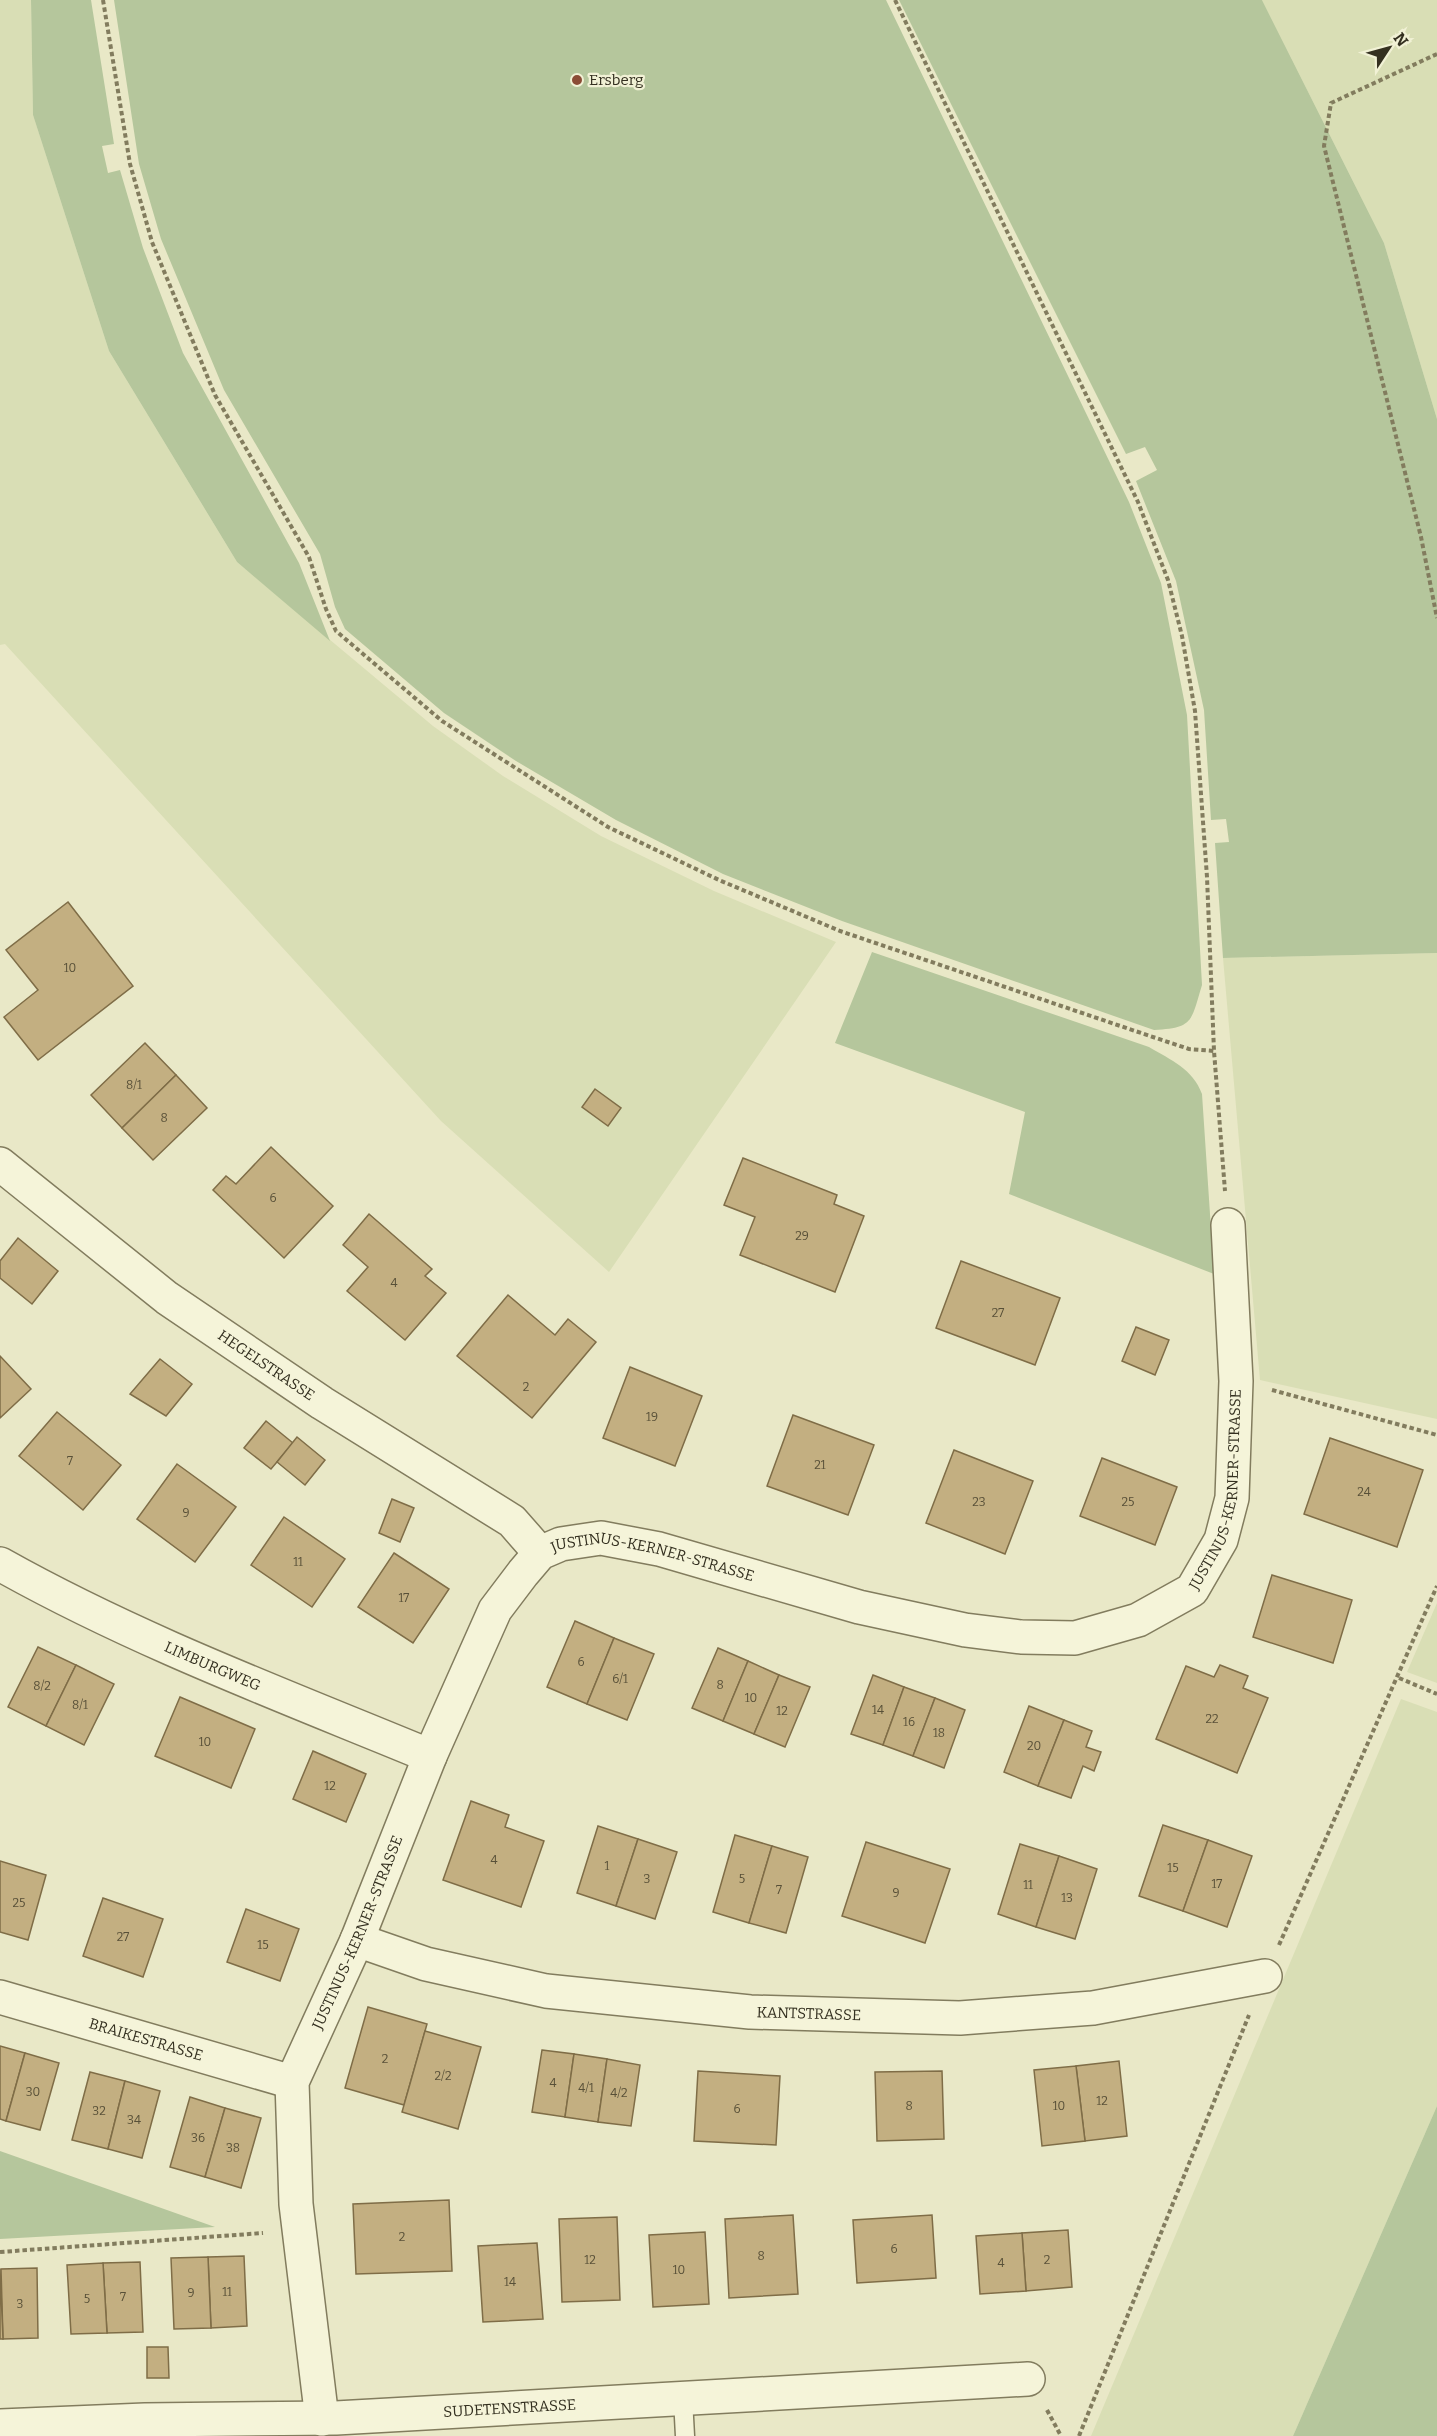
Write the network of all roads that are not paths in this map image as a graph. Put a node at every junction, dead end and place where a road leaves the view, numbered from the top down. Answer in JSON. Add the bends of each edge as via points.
{"nodes":[{"id":1,"x":0,"y":1164,"type":"edge"},
{"id":2,"x":1227,"y":1225,"type":"road end"},
{"id":3,"x":540,"y":1553,"type":"junction"},
{"id":4,"x":0,"y":1564,"type":"edge"},
{"id":5,"x":430,"y":1756,"type":"junction"},
{"id":6,"x":357,"y":1940,"type":"junction"},
{"id":7,"x":1265,"y":1976,"type":"road end"},
{"id":8,"x":0,"y":1997,"type":"edge"},
{"id":9,"x":292,"y":2082,"type":"junction"},
{"id":10,"x":1028,"y":2379,"type":"dead end"},
{"id":11,"x":683,"y":2399,"type":"junction"},
{"id":12,"x":332,"y":2424,"type":"edge"},
{"id":13,"x":0,"y":2426,"type":"edge"},
{"id":14,"x":685,"y":2436,"type":"edge"}],
"edges":[{"from":1,"to":3,"type":"street","name":"HEGELSTRASSE","via":[[167,1298],[322,1403],[512,1521]]},
{"from":2,"to":3,"type":"street","name":"JUSTINUS-KERNER-STRASSE","via":[[1236,1381],[1232,1498],[1221,1540],[1192,1590],[1138,1620],[1075,1638],[965,1630],[859,1607],[659,1549],[602,1538],[561,1544]]},
{"from":3,"to":5,"type":"street","name":"JUSTINUS-KERNER-STRASSE","via":[[495,1610]]},
{"from":4,"to":5,"type":"street","name":"LIMBURGWEG","via":[[67,1601],[184,1655]]},
{"from":5,"to":6,"type":"street","name":"JUSTINUS-KERNER-STRASSE"},
{"from":6,"to":7,"type":"street","name":"KANTSTRASSE","via":[[426,1965],[546,1990],[750,2012],[960,2018],[1093,2008]]},
{"from":6,"to":9,"type":"street","name":"JUSTINUS-KERNER-STRASSE"},
{"from":8,"to":9,"type":"street","name":"BRAIKESTRASSE"},
{"from":9,"to":12,"type":"street","name":"JUSTINUS-KERNER-STRASSE","via":[[299,2230]]},
{"from":10,"to":11,"type":"street","name":"SUDETENSTRASSE"},
{"from":11,"to":12,"type":"street","name":"SUDETENSTRASSE"},
{"from":11,"to":14,"type":"lane"},
{"from":12,"to":13,"type":"street","name":"SUDETENSTRASSE","via":[[145,2420]]}]}
